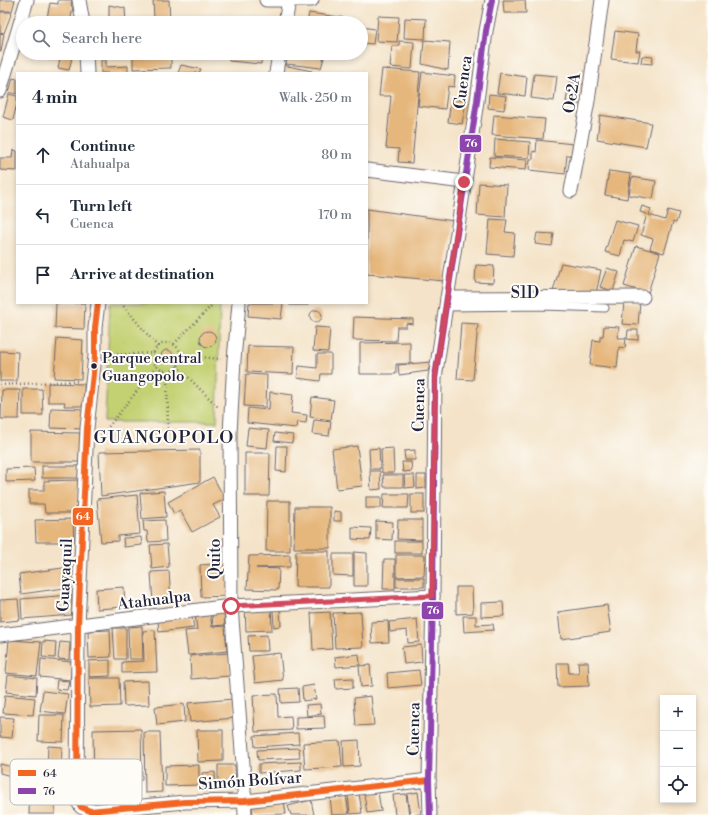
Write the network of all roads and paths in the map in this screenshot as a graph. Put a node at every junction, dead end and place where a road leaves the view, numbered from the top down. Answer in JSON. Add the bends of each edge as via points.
{"nodes":[{"id":1,"x":27,"y":0,"type":"edge"},
{"id":2,"x":79,"y":0,"type":"edge"},
{"id":3,"x":266,"y":0,"type":"edge"},
{"id":4,"x":312,"y":0,"type":"edge"},
{"id":5,"x":492,"y":0,"type":"edge"},
{"id":6,"x":602,"y":0,"type":"edge"},
{"id":7,"x":289,"y":1,"type":"edge"},
{"id":8,"x":22,"y":16,"type":"edge"},
{"id":9,"x":81,"y":16,"type":"edge"},
{"id":10,"x":286,"y":16,"type":"edge"},
{"id":11,"x":16,"y":37,"type":"edge"},
{"id":12,"x":86,"y":60,"type":"edge"},
{"id":13,"x":279,"y":60,"type":"edge"},
{"id":14,"x":87,"y":72,"type":"edge"},
{"id":15,"x":276,"y":72,"type":"edge"},
{"id":16,"x":0,"y":91,"type":"edge"},
{"id":17,"x":368,"y":170,"type":"edge"},
{"id":18,"x":464,"y":182,"type":"junction"},
{"id":19,"x":571,"y":191,"type":"dead end"},
{"id":20,"x":643,"y":297,"type":"dead end"},
{"id":21,"x":446,"y":302,"type":"junction"},
{"id":22,"x":98,"y":304,"type":"edge"},
{"id":23,"x":122,"y":304,"type":"edge"},
{"id":24,"x":213,"y":304,"type":"edge"},
{"id":25,"x":239,"y":304,"type":"edge"},
{"id":26,"x":605,"y":308,"type":"dead end"},
{"id":27,"x":174,"y":344,"type":"junction"},
{"id":28,"x":158,"y":347,"type":"junction"},
{"id":29,"x":154,"y":354,"type":"junction"},
{"id":30,"x":181,"y":355,"type":"junction"},
{"id":31,"x":94,"y":356,"type":"junction"},
{"id":32,"x":234,"y":360,"type":"junction"},
{"id":33,"x":157,"y":366,"type":"junction"},
{"id":34,"x":177,"y":366,"type":"junction"},
{"id":35,"x":168,"y":371,"type":"junction"},
{"id":36,"x":92,"y":380,"type":"junction"},
{"id":37,"x":0,"y":385,"type":"edge"},
{"id":38,"x":230,"y":420,"type":"junction"},
{"id":39,"x":168,"y":434,"type":"dead end"},
{"id":40,"x":101,"y":436,"type":"dead end"},
{"id":41,"x":432,"y":596,"type":"junction"},
{"id":42,"x":231,"y":606,"type":"junction"},
{"id":43,"x":78,"y":626,"type":"junction"},
{"id":44,"x":0,"y":635,"type":"edge"},
{"id":45,"x":77,"y":759,"type":"edge"},
{"id":46,"x":429,"y":780,"type":"junction"},
{"id":47,"x":245,"y":801,"type":"junction"},
{"id":48,"x":81,"y":805,"type":"edge"},
{"id":49,"x":245,"y":815,"type":"edge"},
{"id":50,"x":430,"y":815,"type":"edge"}],
"edges":[{"from":1,"to":8,"type":"street"},
{"from":2,"to":9,"type":"street"},
{"from":3,"to":7,"type":"street"},
{"from":4,"to":7,"type":"street"},
{"from":5,"to":18,"type":"street","name":"Cuenca"},
{"from":6,"to":19,"type":"street","name":"Oe2A","via":[[588,101]]},
{"from":7,"to":10,"type":"street"},
{"from":11,"to":16,"type":"street"},
{"from":12,"to":14,"type":"street"},
{"from":13,"to":15,"type":"street"},
{"from":17,"to":18,"type":"street"},
{"from":18,"to":21,"type":"street","name":"Cuenca"},
{"from":20,"to":21,"type":"street"},
{"from":21,"to":26,"type":"lane","name":"S1D"},
{"from":21,"to":41,"type":"street","name":"Cuenca","via":[[435,378]]},
{"from":22,"to":31,"type":"street","name":"Guayaquil"},
{"from":23,"to":28,"type":"path"},
{"from":24,"to":27,"type":"path"},
{"from":25,"to":32,"type":"street","name":"Quito"},
{"from":27,"to":28,"type":"path","via":[[166,343]]},
{"from":27,"to":30,"type":"path"},
{"from":28,"to":29,"type":"path"},
{"from":29,"to":31,"type":"path"},
{"from":29,"to":33,"type":"path"},
{"from":30,"to":32,"type":"path"},
{"from":30,"to":34,"type":"path"},
{"from":31,"to":36,"type":"street","name":"Guayaquil"},
{"from":32,"to":38,"type":"street","name":"Quito"},
{"from":33,"to":35,"type":"path"},
{"from":33,"to":40,"type":"path"},
{"from":34,"to":35,"type":"path"},
{"from":34,"to":38,"type":"path"},
{"from":35,"to":39,"type":"path"},
{"from":36,"to":37,"type":"path"},
{"from":36,"to":43,"type":"street","name":"Guayaquil","via":[[87,428]]},
{"from":38,"to":42,"type":"street","name":"Quito"},
{"from":41,"to":42,"type":"street","name":"Atahualpa"},
{"from":41,"to":46,"type":"street","name":"Cuenca"},
{"from":42,"to":43,"type":"street","name":"Atahualpa"},
{"from":42,"to":47,"type":"street","name":"Quito"},
{"from":43,"to":44,"type":"street","name":"Atahualpa"},
{"from":43,"to":45,"type":"street","name":"Guayaquil"},
{"from":46,"to":47,"type":"street","name":"Simón Bolívar"},
{"from":46,"to":50,"type":"street","name":"Cuenca"},
{"from":47,"to":48,"type":"street","name":"Simón Bolívar","via":[[185,802],[90,811]]},
{"from":47,"to":49,"type":"street","name":"Quito"}]}
